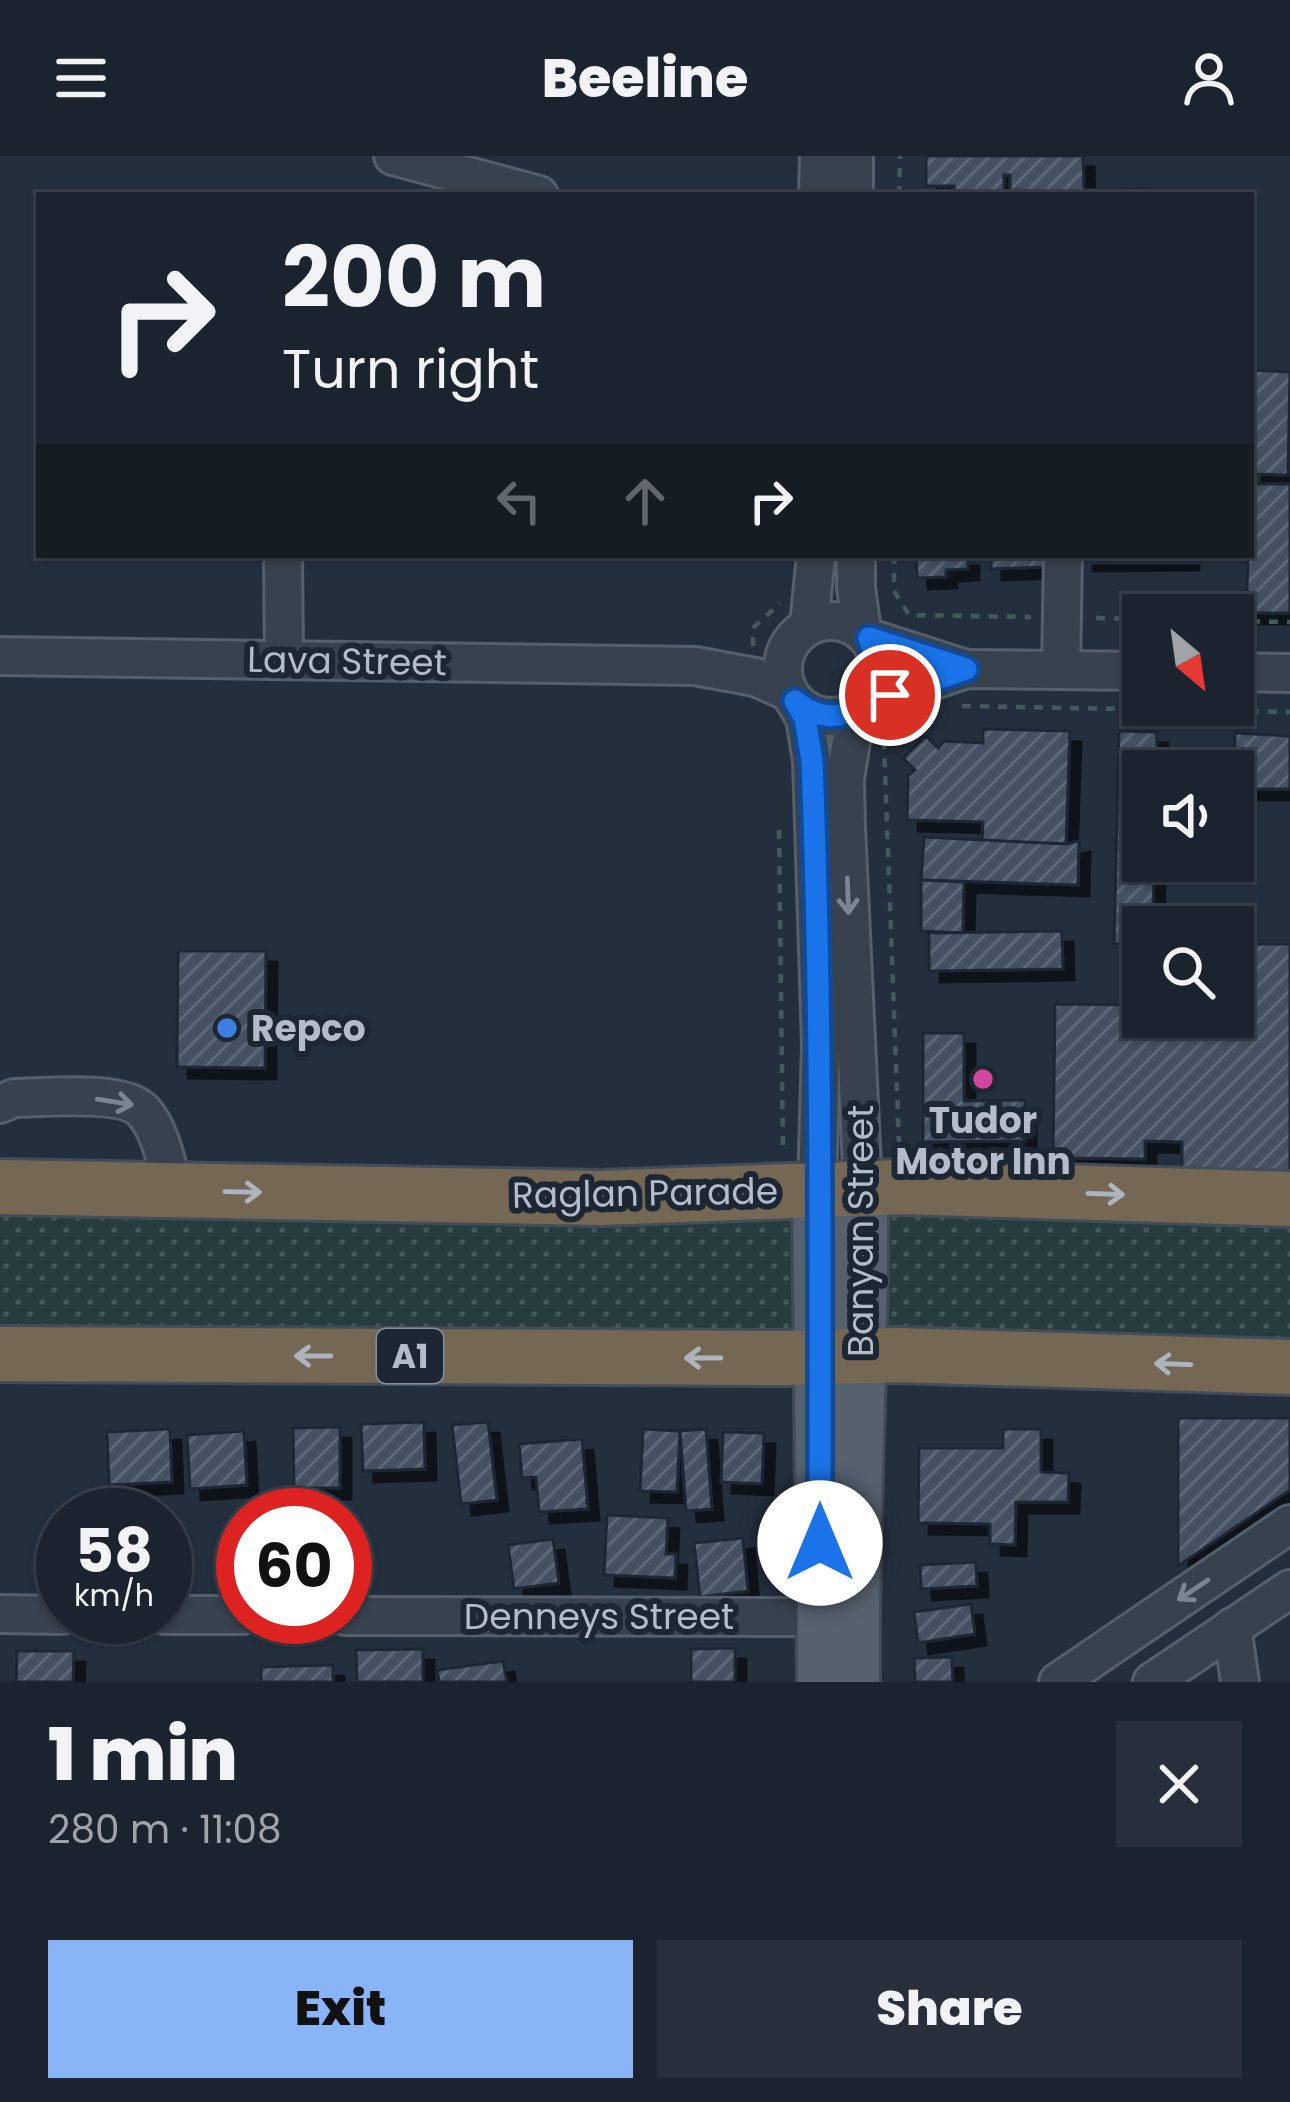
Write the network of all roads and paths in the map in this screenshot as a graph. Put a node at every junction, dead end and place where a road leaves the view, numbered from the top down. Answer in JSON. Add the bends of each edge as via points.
{"nodes":[{"id":1,"x":393,"y":156,"type":"edge"},
{"id":2,"x":819,"y":156,"type":"edge"},
{"id":3,"x":854,"y":156,"type":"edge"},
{"id":4,"x":900,"y":156,"type":"edge"},
{"id":5,"x":528,"y":192,"type":"edge"},
{"id":6,"x":818,"y":192,"type":"edge"},
{"id":7,"x":854,"y":192,"type":"edge"},
{"id":8,"x":899,"y":192,"type":"edge"},
{"id":9,"x":283,"y":558,"type":"edge"},
{"id":10,"x":815,"y":558,"type":"edge"},
{"id":11,"x":856,"y":558,"type":"edge"},
{"id":12,"x":894,"y":558,"type":"edge"},
{"id":13,"x":1063,"y":558,"type":"edge"},
{"id":14,"x":781,"y":601,"type":"dead end"},
{"id":15,"x":1062,"y":617,"type":"junction"},
{"id":16,"x":1122,"y":618,"type":"edge"},
{"id":17,"x":1254,"y":621,"type":"edge"},
{"id":18,"x":1290,"y":622,"type":"edge"},
{"id":19,"x":800,"y":633,"type":"junction"},
{"id":20,"x":866,"y":634,"type":"junction"},
{"id":21,"x":752,"y":652,"type":"junction"},
{"id":22,"x":0,"y":656,"type":"edge"},
{"id":23,"x":284,"y":660,"type":"junction"},
{"id":24,"x":695,"y":666,"type":"junction"},
{"id":25,"x":966,"y":669,"type":"junction"},
{"id":26,"x":1061,"y":670,"type":"junction"},
{"id":27,"x":1122,"y":671,"type":"edge"},
{"id":28,"x":1254,"y":672,"type":"edge"},
{"id":29,"x":1290,"y":673,"type":"edge"},
{"id":30,"x":791,"y":696,"type":"junction"},
{"id":31,"x":861,"y":706,"type":"junction"},
{"id":32,"x":957,"y":706,"type":"dead end"},
{"id":33,"x":928,"y":710,"type":"dead end"},
{"id":34,"x":1290,"y":712,"type":"edge"},
{"id":35,"x":779,"y":813,"type":"dead end"},
{"id":36,"x":0,"y":1104,"type":"edge"},
{"id":37,"x":0,"y":1187,"type":"edge"},
{"id":38,"x":841,"y":1189,"type":"junction"},
{"id":39,"x":174,"y":1190,"type":"junction"},
{"id":40,"x":1290,"y":1199,"type":"edge"},
{"id":41,"x":0,"y":1354,"type":"edge"},
{"id":42,"x":841,"y":1356,"type":"junction"},
{"id":43,"x":1290,"y":1367,"type":"edge"},
{"id":44,"x":1290,"y":1524,"type":"edge"},
{"id":45,"x":1290,"y":1589,"type":"edge"},
{"id":46,"x":0,"y":1614,"type":"edge"},
{"id":47,"x":36,"y":1615,"type":"edge"},
{"id":48,"x":372,"y":1616,"type":"edge"},
{"id":49,"x":837,"y":1619,"type":"junction"},
{"id":50,"x":1232,"y":1627,"type":"junction"},
{"id":51,"x":821,"y":1682,"type":"edge"},
{"id":52,"x":854,"y":1682,"type":"edge"},
{"id":53,"x":1058,"y":1682,"type":"edge"},
{"id":54,"x":1152,"y":1682,"type":"edge"},
{"id":55,"x":1240,"y":1682,"type":"edge"}],
"edges":[{"from":1,"to":5,"type":"street"},
{"from":2,"to":6,"type":"street"},
{"from":3,"to":7,"type":"street"},
{"from":4,"to":8,"type":"path"},
{"from":9,"to":23,"type":"street"},
{"from":10,"to":19,"type":"street"},
{"from":11,"to":20,"type":"street"},
{"from":12,"to":15,"type":"path","via":[[894,591],[909,615]]},
{"from":13,"to":15,"type":"street"},
{"from":14,"to":21,"type":"path","via":[[753,628]]},
{"from":15,"to":16,"type":"path"},
{"from":15,"to":26,"type":"street"},
{"from":17,"to":18,"type":"path"},
{"from":19,"to":20,"type":"street","via":[[836,620]]},
{"from":19,"to":21,"type":"street","name":"Lava Street"},
{"from":19,"to":30,"type":"street","via":[[782,665]]},
{"from":20,"to":25,"type":"street"},
{"from":20,"to":31,"type":"street","via":[[880,671]]},
{"from":21,"to":24,"type":"street","name":"Lava Street"},
{"from":22,"to":23,"type":"street","name":"Lava Street"},
{"from":23,"to":24,"type":"street","name":"Lava Street"},
{"from":24,"to":30,"type":"street","name":"Lava Street","via":[[755,677]]},
{"from":25,"to":26,"type":"street"},
{"from":25,"to":31,"type":"street"},
{"from":26,"to":27,"type":"street"},
{"from":28,"to":29,"type":"street"},
{"from":30,"to":31,"type":"street","via":[[818,716]]},
{"from":30,"to":38,"type":"street","name":"Banyan Street","via":[[805,718],[812,761],[821,1044]]},
{"from":31,"to":38,"type":"street","name":"Banyan Street","one_way":true,"via":[[845,779]]},
{"from":32,"to":34,"type":"path"},
{"from":33,"to":38,"type":"path","via":[[884,745]]},
{"from":35,"to":38,"type":"path"},
{"from":36,"to":39,"type":"street","one_way":true,"via":[[124,1099],[157,1132]]},
{"from":37,"to":39,"type":"highway","name":"Raglan Parade"},
{"from":39,"to":38,"type":"highway","name":"Raglan Parade","one_way":true,"via":[[600,1198]]},
{"from":38,"to":40,"type":"highway","name":"Raglan Parade","one_way":true},
{"from":38,"to":42,"type":"main road","name":"Banyan Street"},
{"from":42,"to":41,"type":"highway","number":"A1","one_way":true},
{"from":43,"to":42,"type":"highway","number":"A1","one_way":true},
{"from":42,"to":49,"type":"main road","name":"Banyan Street"},
{"from":44,"to":53,"type":"street","one_way":true},
{"from":45,"to":50,"type":"street"},
{"from":46,"to":47,"type":"street"},
{"from":48,"to":49,"type":"street","name":"Denneys Street"},
{"from":49,"to":51,"type":"main road","name":"Banyan Street"},
{"from":49,"to":52,"type":"main road","name":"Banyan Street"},
{"from":50,"to":54,"type":"street"},
{"from":50,"to":55,"type":"street"}]}
